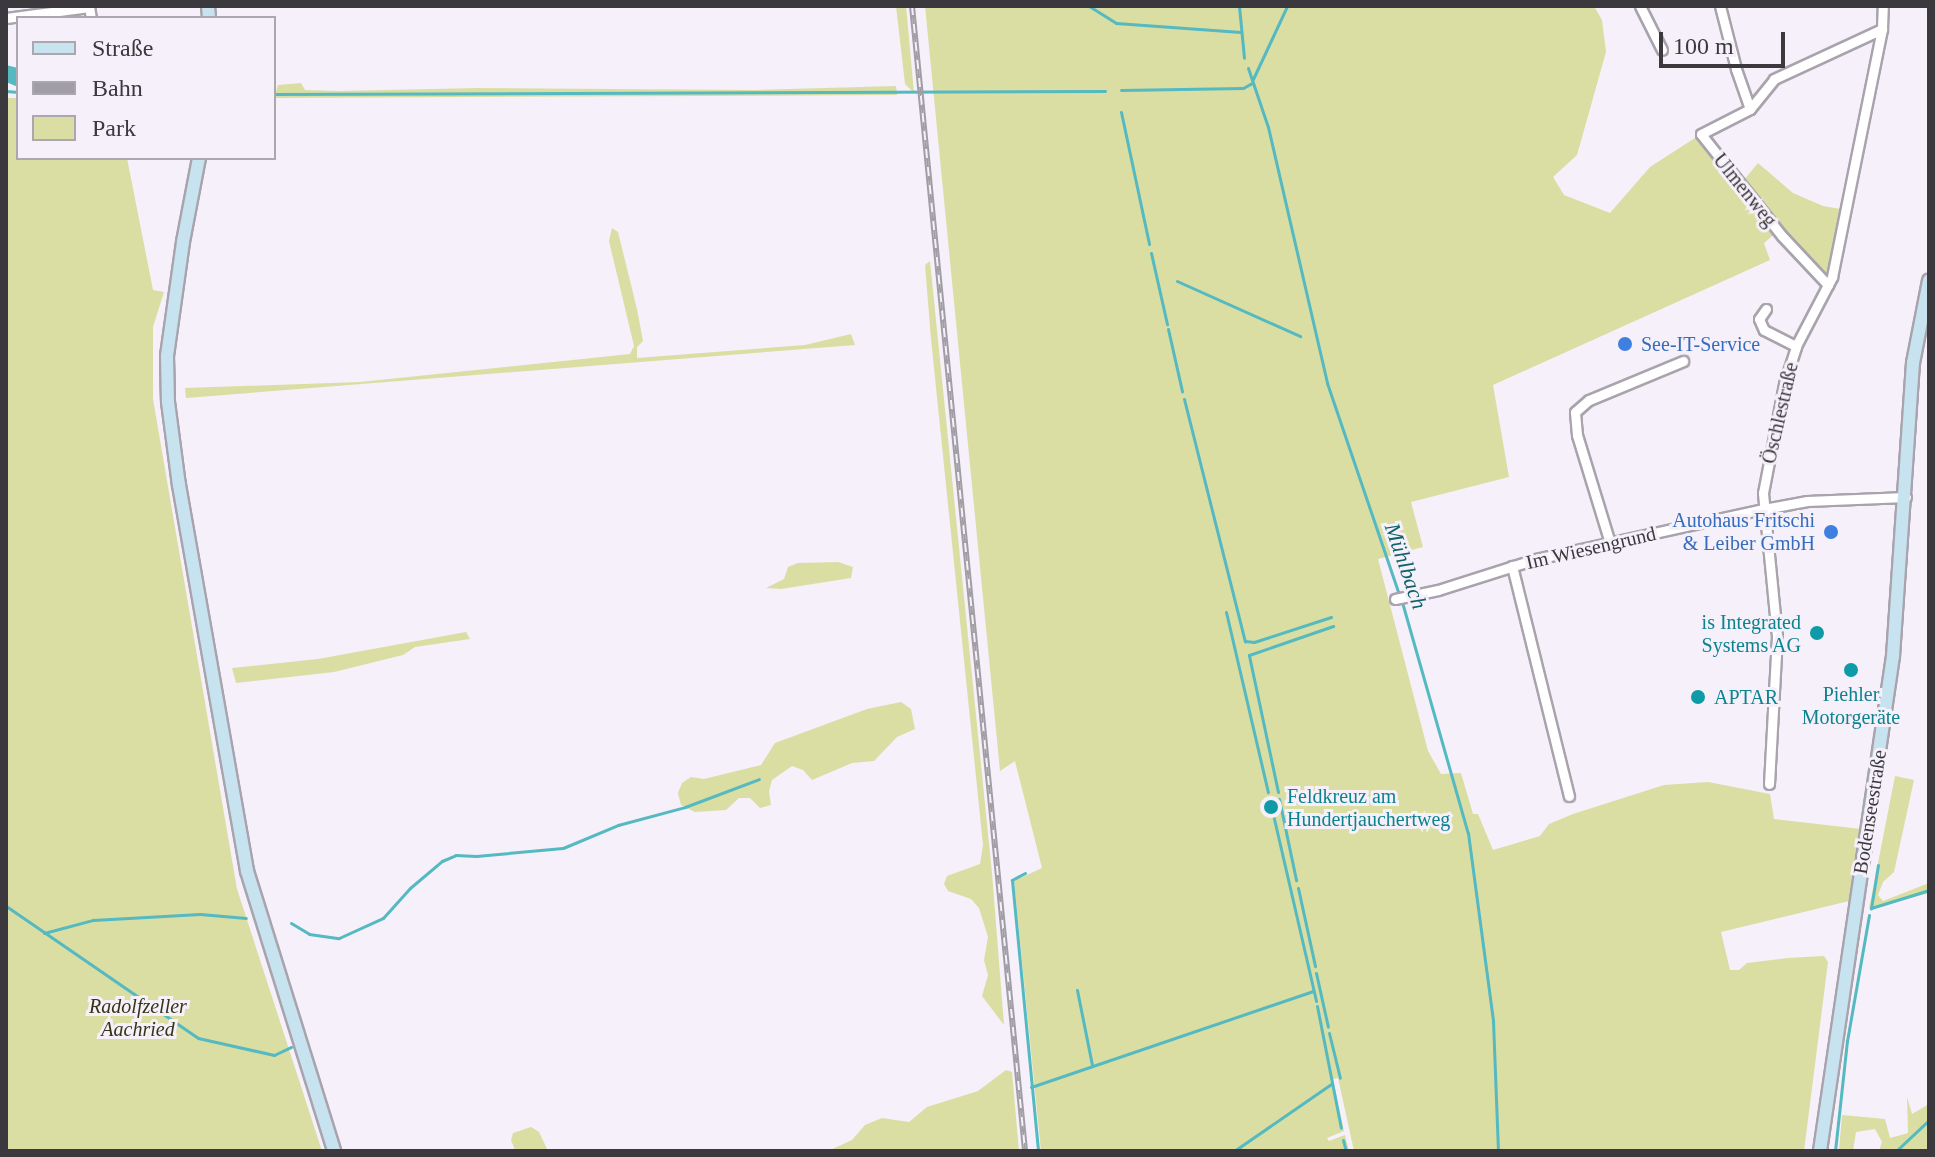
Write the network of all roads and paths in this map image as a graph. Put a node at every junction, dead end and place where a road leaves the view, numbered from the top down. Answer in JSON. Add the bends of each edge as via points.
{"nodes":[{"id":1,"x":89,"y":6,"type":"edge"},
{"id":2,"x":1640,"y":6,"type":"edge"},
{"id":3,"x":1720,"y":6,"type":"edge"},
{"id":4,"x":1883,"y":6,"type":"edge"},
{"id":5,"x":20,"y":16,"type":"edge"},
{"id":6,"x":1882,"y":29,"type":"junction"},
{"id":7,"x":1662,"y":50,"type":"dead end"},
{"id":8,"x":1750,"y":109,"type":"junction"},
{"id":9,"x":199,"y":160,"type":"edge"},
{"id":10,"x":1929,"y":281,"type":"edge"},
{"id":11,"x":1828,"y":285,"type":"junction"},
{"id":12,"x":1766,"y":309,"type":"dead end"},
{"id":13,"x":1796,"y":346,"type":"junction"},
{"id":14,"x":1683,"y":361,"type":"dead end"},
{"id":15,"x":1906,"y":497,"type":"junction"},
{"id":16,"x":1764,"y":509,"type":"junction"},
{"id":17,"x":1610,"y":543,"type":"junction"},
{"id":18,"x":1512,"y":566,"type":"junction"},
{"id":19,"x":1399,"y":598,"type":"dead end"},
{"id":20,"x":1769,"y":784,"type":"dead end"},
{"id":21,"x":1569,"y":796,"type":"dead end"},
{"id":22,"x":334,"y":1151,"type":"edge"},
{"id":23,"x":1820,"y":1151,"type":"edge"}],
"edges":[{"from":1,"to":5,"type":"street"},
{"from":2,"to":7,"type":"street"},
{"from":3,"to":8,"type":"street"},
{"from":4,"to":6,"type":"street","name":"Öschlestraße"},
{"from":6,"to":8,"type":"street","via":[[1774,79]]},
{"from":6,"to":11,"type":"street","name":"Öschlestraße"},
{"from":8,"to":11,"type":"street","name":"Ulmenweg","via":[[1701,134]]},
{"from":9,"to":22,"type":"main road","via":[[167,356],[179,485],[247,871]]},
{"from":10,"to":15,"type":"main road","name":"Bodenseestraße","via":[[1913,363]]},
{"from":11,"to":13,"type":"street","name":"Öschlestraße"},
{"from":12,"to":13,"type":"street","via":[[1759,319],[1764,330]]},
{"from":13,"to":16,"type":"street","name":"Öschlestraße","via":[[1774,425]]},
{"from":14,"to":17,"type":"street","via":[[1589,400],[1575,412],[1577,435]]},
{"from":15,"to":16,"type":"street","name":"Im Wiesengrund","via":[[1807,501]]},
{"from":15,"to":23,"type":"main road","name":"Bodenseestraße","via":[[1884,729]]},
{"from":16,"to":17,"type":"street","name":"Im Wiesengrund"},
{"from":16,"to":20,"type":"street","name":"Öschlestraße","via":[[1777,636]]},
{"from":17,"to":18,"type":"street","name":"Im Wiesengrund"},
{"from":18,"to":19,"type":"street","name":"Im Wiesengrund"},
{"from":18,"to":21,"type":"street","name":"Im Wiesengrund"}]}
